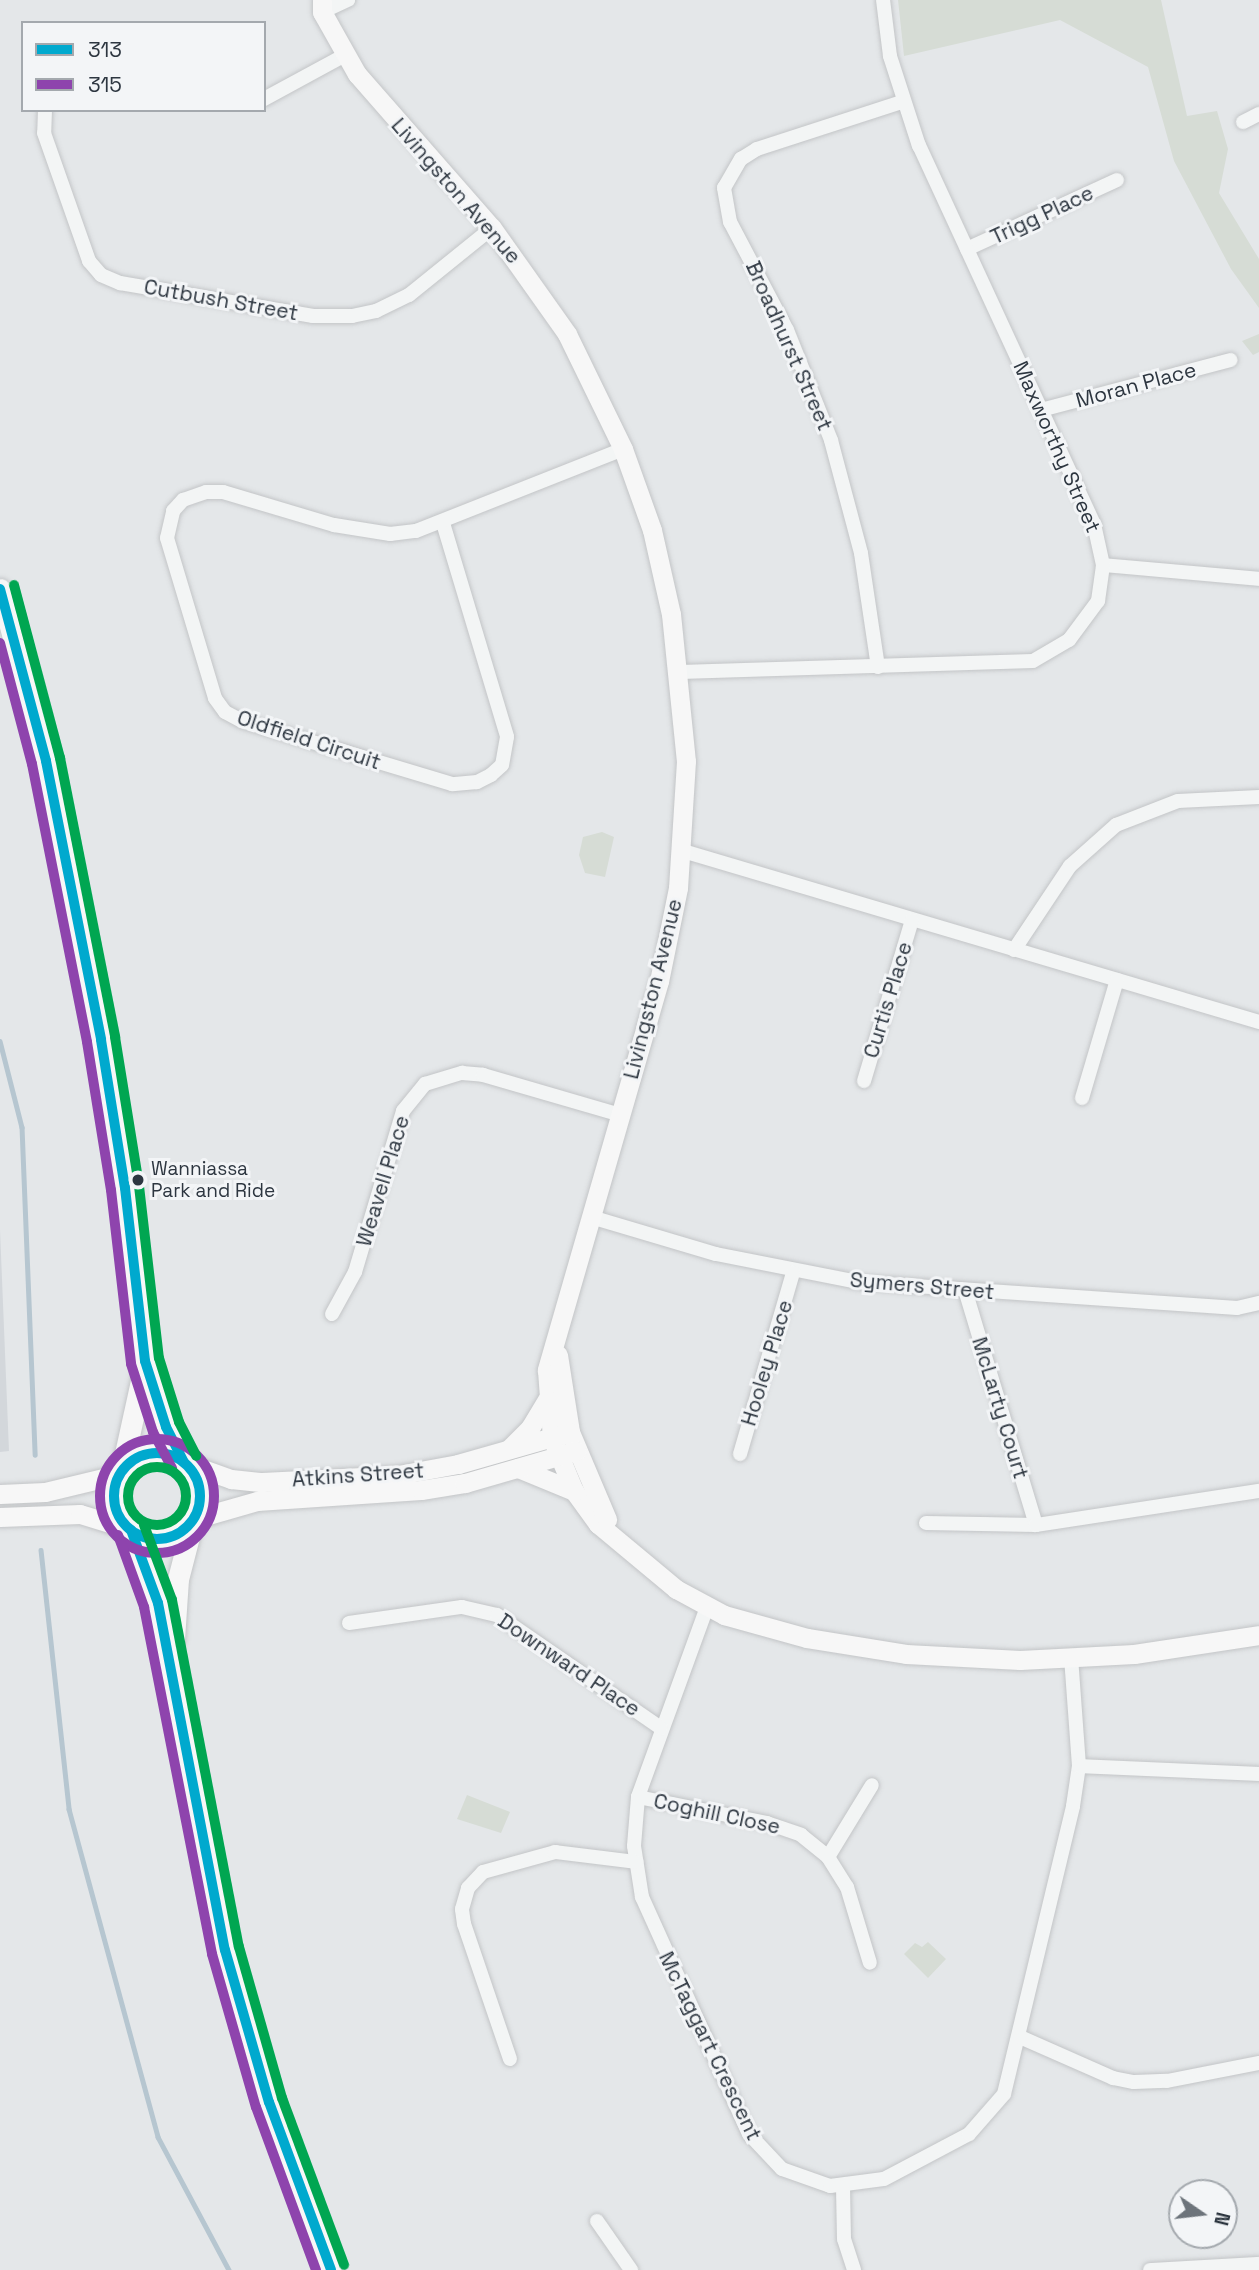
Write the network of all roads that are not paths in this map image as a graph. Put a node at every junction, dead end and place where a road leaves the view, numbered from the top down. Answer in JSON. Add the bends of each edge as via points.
{"nodes":[{"id":1,"x":348,"y":0,"type":"edge"},
{"id":2,"x":883,"y":0,"type":"edge"},
{"id":3,"x":317,"y":4,"type":"edge"},
{"id":4,"x":345,"y":55,"type":"junction"},
{"id":5,"x":266,"y":98,"type":"edge"},
{"id":6,"x":902,"y":102,"type":"junction"},
{"id":7,"x":46,"y":112,"type":"edge"},
{"id":8,"x":1259,"y":114,"type":"edge"},
{"id":9,"x":1243,"y":122,"type":"dead end"},
{"id":10,"x":1117,"y":180,"type":"dead end"},
{"id":11,"x":492,"y":228,"type":"junction"},
{"id":12,"x":967,"y":249,"type":"junction"},
{"id":13,"x":1230,"y":360,"type":"dead end"},
{"id":14,"x":1041,"y":410,"type":"junction"},
{"id":15,"x":622,"y":449,"type":"junction"},
{"id":16,"x":443,"y":523,"type":"junction"},
{"id":17,"x":1103,"y":565,"type":"junction"},
{"id":18,"x":1259,"y":579,"type":"edge"},
{"id":19,"x":0,"y":589,"type":"edge"},
{"id":20,"x":0,"y":640,"type":"edge"},
{"id":21,"x":878,"y":667,"type":"junction"},
{"id":22,"x":680,"y":671,"type":"junction"},
{"id":23,"x":1259,"y":797,"type":"edge"},
{"id":24,"x":53,"y":806,"type":"junction"},
{"id":25,"x":683,"y":851,"type":"junction"},
{"id":26,"x":912,"y":919,"type":"junction"},
{"id":27,"x":1014,"y":950,"type":"junction"},
{"id":28,"x":1117,"y":980,"type":"junction"},
{"id":29,"x":1259,"y":1023,"type":"edge"},
{"id":30,"x":864,"y":1081,"type":"dead end"},
{"id":31,"x":1083,"y":1098,"type":"dead end"},
{"id":32,"x":621,"y":1115,"type":"junction"},
{"id":33,"x":591,"y":1217,"type":"junction"},
{"id":34,"x":793,"y":1273,"type":"junction"},
{"id":35,"x":965,"y":1290,"type":"junction"},
{"id":36,"x":1259,"y":1303,"type":"edge"},
{"id":37,"x":565,"y":1305,"type":"junction"},
{"id":38,"x":332,"y":1314,"type":"dead end"},
{"id":39,"x":145,"y":1361,"type":"junction"},
{"id":40,"x":547,"y":1400,"type":"junction"},
{"id":41,"x":564,"y":1445,"type":"junction"},
{"id":42,"x":740,"y":1454,"type":"dead end"},
{"id":43,"x":512,"y":1460,"type":"junction"},
{"id":44,"x":185,"y":1462,"type":"junction"},
{"id":45,"x":120,"y":1473,"type":"junction"},
{"id":46,"x":574,"y":1491,"type":"junction"},
{"id":47,"x":1259,"y":1491,"type":"edge"},
{"id":48,"x":0,"y":1493,"type":"edge"},
{"id":49,"x":0,"y":1517,"type":"edge"},
{"id":50,"x":193,"y":1520,"type":"junction"},
{"id":51,"x":926,"y":1523,"type":"dead end"},
{"id":52,"x":1036,"y":1525,"type":"junction"},
{"id":53,"x":130,"y":1529,"type":"junction"},
{"id":54,"x":630,"y":1552,"type":"junction"},
{"id":55,"x":707,"y":1607,"type":"junction"},
{"id":56,"x":349,"y":1623,"type":"dead end"},
{"id":57,"x":1259,"y":1635,"type":"edge"},
{"id":58,"x":1071,"y":1658,"type":"junction"},
{"id":59,"x":172,"y":1668,"type":"junction"},
{"id":60,"x":661,"y":1728,"type":"junction"},
{"id":61,"x":1079,"y":1766,"type":"junction"},
{"id":62,"x":1259,"y":1774,"type":"edge"},
{"id":63,"x":872,"y":1785,"type":"dead end"},
{"id":64,"x":638,"y":1797,"type":"junction"},
{"id":65,"x":828,"y":1857,"type":"junction"},
{"id":66,"x":636,"y":1862,"type":"junction"},
{"id":67,"x":870,"y":1963,"type":"dead end"},
{"id":68,"x":1020,"y":2037,"type":"junction"},
{"id":69,"x":510,"y":2059,"type":"dead end"},
{"id":70,"x":1259,"y":2063,"type":"edge"},
{"id":71,"x":843,"y":2187,"type":"junction"},
{"id":72,"x":597,"y":2221,"type":"dead end"},
{"id":73,"x":1259,"y":2264,"type":"edge"},
{"id":74,"x":331,"y":2270,"type":"edge"},
{"id":75,"x":631,"y":2270,"type":"edge"},
{"id":76,"x":854,"y":2270,"type":"edge"},
{"id":77,"x":1150,"y":2270,"type":"edge"}],
"edges":[{"from":1,"to":3,"type":"street","name":"Livingston Avenue"},
{"from":2,"to":6,"type":"street","name":"Maxworthy Street"},
{"from":3,"to":4,"type":"street","name":"Livingston Avenue"},
{"from":4,"to":5,"type":"street"},
{"from":4,"to":11,"type":"street","name":"Livingston Avenue","via":[[385,109]]},
{"from":6,"to":12,"type":"street","name":"Maxworthy Street"},
{"from":6,"to":21,"type":"street","name":"Broadhurst Street","via":[[757,149],[740,160],[724,188],[730,222],[787,330],[831,440],[861,553]]},
{"from":7,"to":11,"type":"street","name":"Cutbush Street","via":[[44,133],[89,261],[102,275],[120,283],[313,316],[352,316],[376,311],[409,295]]},
{"from":8,"to":9,"type":"street"},
{"from":10,"to":12,"type":"street","name":"Trigg Place"},
{"from":11,"to":15,"type":"street","name":"Livingston Avenue","via":[[566,334]]},
{"from":12,"to":14,"type":"street","name":"Maxworthy Street"},
{"from":13,"to":14,"type":"street","name":"Moran Place"},
{"from":14,"to":17,"type":"street","name":"Maxworthy Street","via":[[1094,524]]},
{"from":15,"to":16,"type":"street","name":"Oldfield Circuit"},
{"from":15,"to":22,"type":"street","name":"Livingston Avenue","via":[[652,530]]},
{"from":16,"to":16,"type":"street","name":"Oldfield Circuit","via":[[507,737],[502,765],[491,775],[477,782],[452,784],[242,722],[225,712],[215,698],[167,538],[173,511],[183,500],[223,492],[334,525],[390,534]]},
{"from":17,"to":18,"type":"street"},
{"from":17,"to":21,"type":"street","name":"Maxworthy Street","via":[[1093,612],[1069,640],[1046,657],[1006,664]]},
{"from":19,"to":24,"type":"main road","via":[[46,761]]},
{"from":20,"to":24,"type":"main road"},
{"from":21,"to":22,"type":"street","name":"Maxworthy Street"},
{"from":22,"to":25,"type":"street","name":"Livingston Avenue","via":[[686,761]]},
{"from":23,"to":27,"type":"street","via":[[1178,801],[1116,825],[1070,866]]},
{"from":24,"to":39,"type":"main road","via":[[105,1062]]},
{"from":25,"to":26,"type":"street"},
{"from":25,"to":32,"type":"street","name":"Livingston Avenue","via":[[663,968]]},
{"from":26,"to":27,"type":"street"},
{"from":26,"to":30,"type":"street","name":"Curtis Place"},
{"from":27,"to":28,"type":"street"},
{"from":28,"to":29,"type":"street"},
{"from":28,"to":31,"type":"street"},
{"from":32,"to":33,"type":"street","name":"Livingston Avenue"},
{"from":32,"to":38,"type":"street","name":"Weavell Place","via":[[483,1075],[453,1074],[425,1084],[403,1111],[355,1272]]},
{"from":33,"to":34,"type":"street","name":"Symers Street"},
{"from":33,"to":37,"type":"street","name":"Livingston Avenue"},
{"from":34,"to":35,"type":"street","name":"Symers Street"},
{"from":34,"to":42,"type":"street","name":"Hooley Place"},
{"from":35,"to":36,"type":"street","name":"Symers Street","via":[[1237,1308]]},
{"from":35,"to":52,"type":"street","name":"McLarty Court"},
{"from":37,"to":40,"type":"street","name":"Livingston Avenue","via":[[550,1350]]},
{"from":37,"to":41,"type":"street","name":"Livingston Avenue","via":[[558,1363]]},
{"from":39,"to":44,"type":"main road","via":[[166,1427]]},
{"from":39,"to":45,"type":"main road"},
{"from":40,"to":41,"type":"street","name":"Livingston Avenue"},
{"from":40,"to":43,"type":"street"},
{"from":41,"to":43,"type":"street","name":"Atkins Street"},
{"from":41,"to":46,"type":"street","name":"Livingston Avenue"},
{"from":41,"to":54,"type":"street","name":"Livingston Avenue"},
{"from":43,"to":44,"type":"street","name":"Atkins Street","via":[[398,1475],[262,1482],[231,1479]]},
{"from":43,"to":46,"type":"street"},
{"from":43,"to":50,"type":"street","name":"Atkins Street","via":[[421,1490],[257,1501]]},
{"from":44,"to":45,"type":"main road","via":[[150,1453],[133,1460]]},
{"from":44,"to":50,"type":"main road","via":[[200,1490]]},
{"from":45,"to":48,"type":"street","via":[[45,1492]]},
{"from":45,"to":53,"type":"main road","via":[[115,1503]]},
{"from":46,"to":54,"type":"street","name":"Livingston Avenue","via":[[598,1524]]},
{"from":47,"to":52,"type":"street"},
{"from":49,"to":53,"type":"street","via":[[80,1514]]},
{"from":50,"to":53,"type":"main road","via":[[164,1539],[146,1538]]},
{"from":50,"to":59,"type":"main road","via":[[178,1579]]},
{"from":51,"to":52,"type":"street"},
{"from":53,"to":59,"type":"main road","via":[[153,1581]]},
{"from":54,"to":55,"type":"street","name":"Livingston Avenue"},
{"from":55,"to":58,"type":"street","name":"Livingston Avenue","via":[[774,1630],[873,1650],[972,1659]]},
{"from":55,"to":60,"type":"street","name":"McTaggart Crescent"},
{"from":56,"to":60,"type":"street","name":"Downward Place","via":[[462,1607],[497,1615]]},
{"from":57,"to":58,"type":"street","name":"Livingston Avenue","via":[[1134,1654]]},
{"from":58,"to":61,"type":"street","name":"McTaggart Crescent"},
{"from":59,"to":74,"type":"main road","via":[[186,1763],[225,1950],[269,2102]]},
{"from":60,"to":64,"type":"street","name":"McTaggart Crescent"},
{"from":61,"to":62,"type":"street"},
{"from":61,"to":68,"type":"street","name":"McTaggart Crescent"},
{"from":63,"to":65,"type":"street"},
{"from":64,"to":65,"type":"street","name":"Coghill Close","via":[[768,1823],[801,1835]]},
{"from":64,"to":66,"type":"street","name":"McTaggart Crescent"},
{"from":65,"to":67,"type":"street","name":"Coghill Close","via":[[847,1887]]},
{"from":66,"to":69,"type":"street","via":[[555,1852],[484,1872],[468,1888],[462,1909],[464,1924]]},
{"from":66,"to":71,"type":"street","name":"McTaggart Crescent","via":[[654,1930],[749,2134],[782,2169],[806,2180]]},
{"from":68,"to":70,"type":"street","via":[[1113,2078],[1134,2082],[1167,2081]]},
{"from":68,"to":71,"type":"street","name":"McTaggart Crescent","via":[[1004,2094],[969,2134],[884,2179]]},
{"from":71,"to":76,"type":"street","via":[[844,2239]]},
{"from":72,"to":75,"type":"street"},
{"from":73,"to":77,"type":"street"}]}
